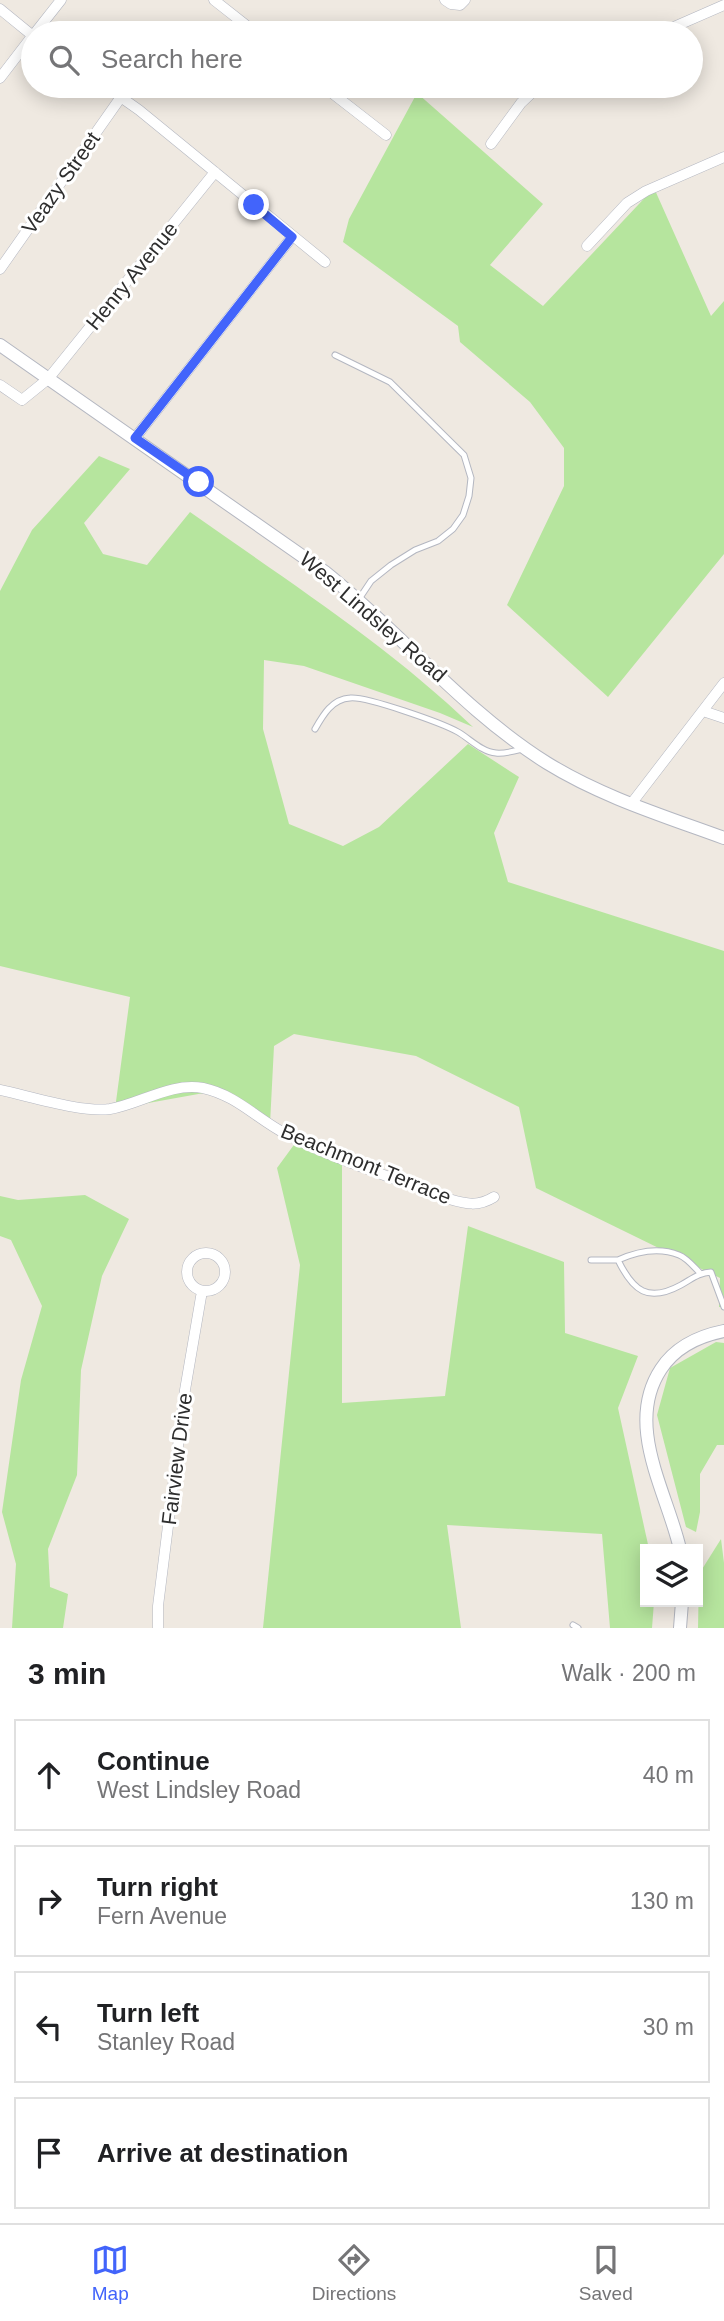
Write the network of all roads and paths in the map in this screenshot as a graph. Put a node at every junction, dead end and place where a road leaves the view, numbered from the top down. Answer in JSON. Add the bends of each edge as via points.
{"nodes":[{"id":1,"x":61,"y":0,"type":"edge"},
{"id":2,"x":214,"y":0,"type":"edge"},
{"id":3,"x":446,"y":0,"type":"edge"},
{"id":4,"x":465,"y":0,"type":"edge"},
{"id":5,"x":724,"y":5,"type":"edge"},
{"id":6,"x":0,"y":9,"type":"edge"},
{"id":7,"x":45,"y":21,"type":"edge"},
{"id":8,"x":241,"y":21,"type":"edge"},
{"id":9,"x":687,"y":21,"type":"edge"},
{"id":10,"x":21,"y":25,"type":"edge"},
{"id":11,"x":21,"y":51,"type":"edge"},
{"id":12,"x":0,"y":78,"type":"edge"},
{"id":13,"x":120,"y":98,"type":"edge"},
{"id":14,"x":122,"y":98,"type":"edge"},
{"id":15,"x":338,"y":98,"type":"edge"},
{"id":16,"x":526,"y":98,"type":"edge"},
{"id":17,"x":386,"y":135,"type":"dead end"},
{"id":18,"x":491,"y":144,"type":"dead end"},
{"id":19,"x":724,"y":157,"type":"edge"},
{"id":20,"x":215,"y":173,"type":"junction"},
{"id":21,"x":292,"y":237,"type":"junction"},
{"id":22,"x":587,"y":246,"type":"dead end"},
{"id":23,"x":325,"y":262,"type":"dead end"},
{"id":24,"x":0,"y":269,"type":"edge"},
{"id":25,"x":0,"y":345,"type":"edge"},
{"id":26,"x":335,"y":355,"type":"dead end"},
{"id":27,"x":48,"y":379,"type":"junction"},
{"id":28,"x":0,"y":385,"type":"edge"},
{"id":29,"x":135,"y":438,"type":"junction"},
{"id":30,"x":359,"y":599,"type":"junction"},
{"id":31,"x":724,"y":683,"type":"edge"},
{"id":32,"x":703,"y":711,"type":"junction"},
{"id":33,"x":724,"y":718,"type":"edge"},
{"id":34,"x":315,"y":729,"type":"dead end"},
{"id":35,"x":526,"y":749,"type":"junction"},
{"id":36,"x":631,"y":804,"type":"junction"},
{"id":37,"x":724,"y":838,"type":"edge"},
{"id":38,"x":0,"y":1090,"type":"edge"},
{"id":39,"x":494,"y":1198,"type":"dead end"},
{"id":40,"x":591,"y":1260,"type":"dead end"},
{"id":41,"x":618,"y":1260,"type":"junction"},
{"id":42,"x":700,"y":1273,"type":"junction"},
{"id":43,"x":202,"y":1292,"type":"junction"},
{"id":44,"x":724,"y":1307,"type":"edge"},
{"id":45,"x":724,"y":1331,"type":"edge"},
{"id":46,"x":678,"y":1544,"type":"edge"},
{"id":47,"x":682,"y":1607,"type":"edge"},
{"id":48,"x":158,"y":1628,"type":"edge"},
{"id":49,"x":680,"y":1628,"type":"edge"}],
"edges":[{"from":1,"to":7,"type":"street"},
{"from":2,"to":8,"type":"street"},
{"from":3,"to":4,"type":"street","via":[[455,6]]},
{"from":5,"to":9,"type":"street"},
{"from":6,"to":10,"type":"street"},
{"from":11,"to":12,"type":"street"},
{"from":13,"to":24,"type":"street","name":"Veazy Street"},
{"from":14,"to":20,"type":"street"},
{"from":15,"to":17,"type":"street"},
{"from":16,"to":18,"type":"street"},
{"from":19,"to":22,"type":"street","via":[[627,203]]},
{"from":20,"to":21,"type":"street"},
{"from":20,"to":27,"type":"street","name":"Henry Avenue"},
{"from":21,"to":23,"type":"street"},
{"from":21,"to":29,"type":"street"},
{"from":25,"to":27,"type":"street","name":"West Lindsley Road"},
{"from":26,"to":30,"type":"lane","via":[[390,382],[464,455],[471,478],[463,514],[453,529],[391,565],[371,581]]},
{"from":27,"to":28,"type":"street","name":"Henry Avenue","via":[[22,400]]},
{"from":27,"to":29,"type":"street","name":"West Lindsley Road"},
{"from":29,"to":30,"type":"street","name":"West Lindsley Road"},
{"from":30,"to":35,"type":"street","name":"West Lindsley Road"},
{"from":31,"to":32,"type":"street"},
{"from":32,"to":33,"type":"street"},
{"from":32,"to":36,"type":"street"},
{"from":34,"to":35,"type":"lane","via":[[325,711],[349,697],[449,727],[496,753]]},
{"from":35,"to":36,"type":"street","name":"West Lindsley Road","via":[[570,776]]},
{"from":36,"to":37,"type":"street","name":"West Lindsley Road"},
{"from":38,"to":39,"type":"street","name":"Beachmont Terrace","via":[[109,1109],[170,1091],[204,1088],[235,1099],[285,1133],[449,1199],[469,1205]]},
{"from":40,"to":41,"type":"lane"},
{"from":41,"to":42,"type":"lane","via":[[657,1251],[679,1255]]},
{"from":41,"to":42,"type":"lane","via":[[630,1283],[652,1294],[666,1293]]},
{"from":42,"to":44,"type":"lane","via":[[711,1272]]},
{"from":43,"to":43,"type":"street","via":[[218,1288],[226,1272],[220,1258],[212,1254],[197,1255],[187,1268],[189,1282]]},
{"from":43,"to":48,"type":"street","name":"Fairview Drive","via":[[185,1390]]},
{"from":45,"to":46,"type":"street","via":[[707,1334],[674,1352],[655,1377],[646,1405],[650,1452]]},
{"from":47,"to":49,"type":"street"}]}
